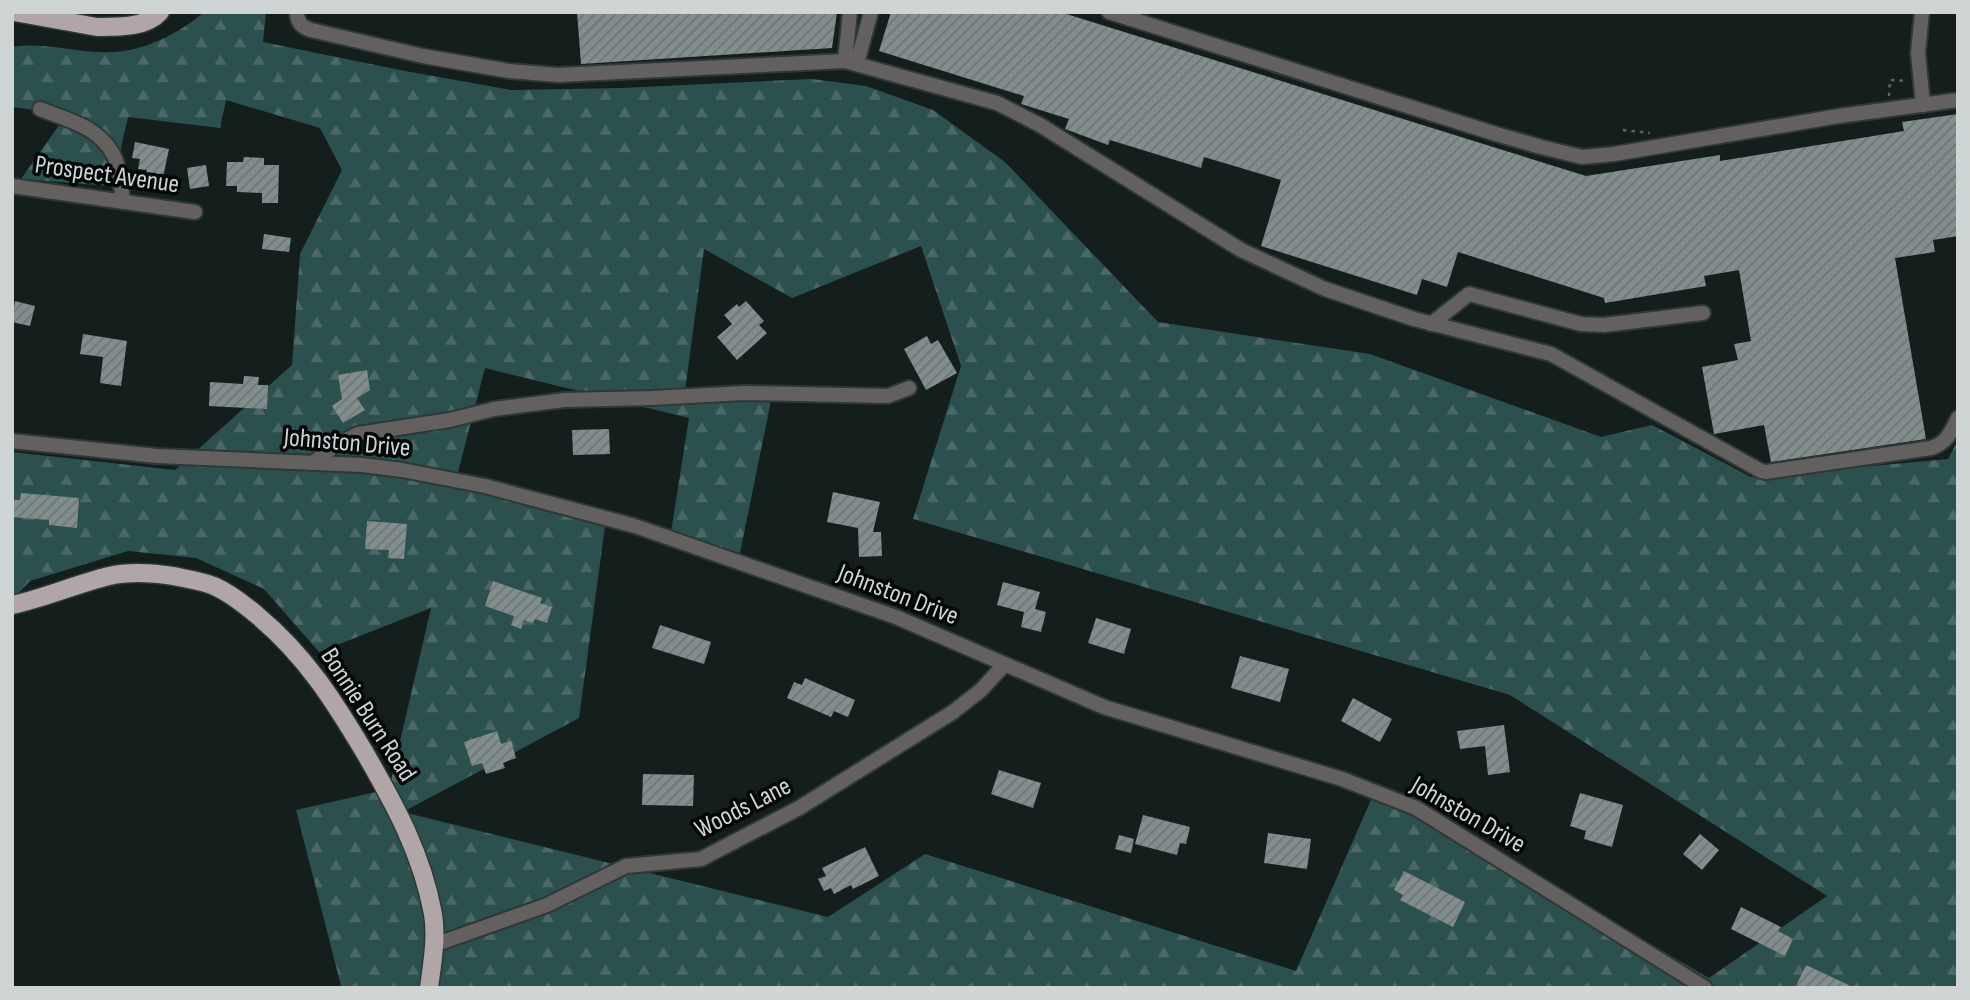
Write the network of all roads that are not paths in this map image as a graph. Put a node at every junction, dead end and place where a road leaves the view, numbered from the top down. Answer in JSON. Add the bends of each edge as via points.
{"nodes":[{"id":1,"x":14,"y":12,"type":"edge"},
{"id":2,"x":160,"y":12,"type":"edge"},
{"id":3,"x":297,"y":12,"type":"edge"},
{"id":4,"x":850,"y":12,"type":"edge"},
{"id":5,"x":871,"y":12,"type":"edge"},
{"id":6,"x":1109,"y":12,"type":"edge"},
{"id":7,"x":1922,"y":12,"type":"edge"},
{"id":8,"x":42,"y":18,"type":"junction"},
{"id":9,"x":12,"y":27,"type":"edge"},
{"id":10,"x":851,"y":62,"type":"junction"},
{"id":11,"x":1958,"y":100,"type":"edge"},
{"id":12,"x":1923,"y":104,"type":"junction"},
{"id":13,"x":40,"y":109,"type":"dead end"},
{"id":14,"x":12,"y":186,"type":"edge"},
{"id":15,"x":123,"y":202,"type":"junction"},
{"id":16,"x":195,"y":212,"type":"dead end"},
{"id":17,"x":1703,"y":313,"type":"dead end"},
{"id":18,"x":1431,"y":324,"type":"junction"},
{"id":19,"x":909,"y":388,"type":"dead end"},
{"id":20,"x":1958,"y":418,"type":"edge"},
{"id":21,"x":12,"y":441,"type":"edge"},
{"id":22,"x":313,"y":463,"type":"junction"},
{"id":23,"x":12,"y":605,"type":"edge"},
{"id":24,"x":1005,"y":664,"type":"junction"},
{"id":25,"x":434,"y":945,"type":"junction"},
{"id":26,"x":429,"y":988,"type":"edge"},
{"id":27,"x":1705,"y":988,"type":"edge"}],
"edges":[{"from":1,"to":8,"type":"main road"},
{"from":2,"to":8,"type":"main road","via":[[154,19],[111,27]]},
{"from":3,"to":10,"type":"street","via":[[306,28],[509,71],[558,75]]},
{"from":4,"to":10,"type":"street"},
{"from":5,"to":10,"type":"street"},
{"from":6,"to":12,"type":"street","via":[[1582,157]]},
{"from":7,"to":12,"type":"street","via":[[1918,53]]},
{"from":8,"to":9,"type":"main road"},
{"from":10,"to":18,"type":"street","via":[[997,103],[1241,250],[1325,289]]},
{"from":11,"to":12,"type":"street"},
{"from":13,"to":15,"type":"street","via":[[94,131],[113,154]]},
{"from":14,"to":15,"type":"street","name":"Prospect Avenue"},
{"from":15,"to":16,"type":"street","name":"Prospect Avenue"},
{"from":17,"to":18,"type":"street","via":[[1604,326],[1469,294]]},
{"from":18,"to":20,"type":"street","via":[[1551,354],[1766,472],[1931,448],[1947,439]]},
{"from":19,"to":22,"type":"street","via":[[888,396],[745,393],[541,403],[358,434]]},
{"from":21,"to":22,"type":"street","name":"Johnston Drive","via":[[157,456]]},
{"from":22,"to":24,"type":"street","name":"Johnston Drive","via":[[402,470],[485,486],[635,526],[896,617]]},
{"from":23,"to":25,"type":"main road","name":"Bonnie Burn Road","via":[[110,576],[142,574],[214,586],[245,605],[279,633],[314,672],[392,800],[424,879]]},
{"from":24,"to":25,"type":"street","name":"Woods Lane","via":[[953,712],[799,808],[701,859],[626,866],[547,905]]},
{"from":24,"to":27,"type":"street","name":"Johnston Drive","via":[[1104,707],[1342,779],[1416,808]]},
{"from":25,"to":26,"type":"main road","name":"Bonnie Burn Road"}]}
